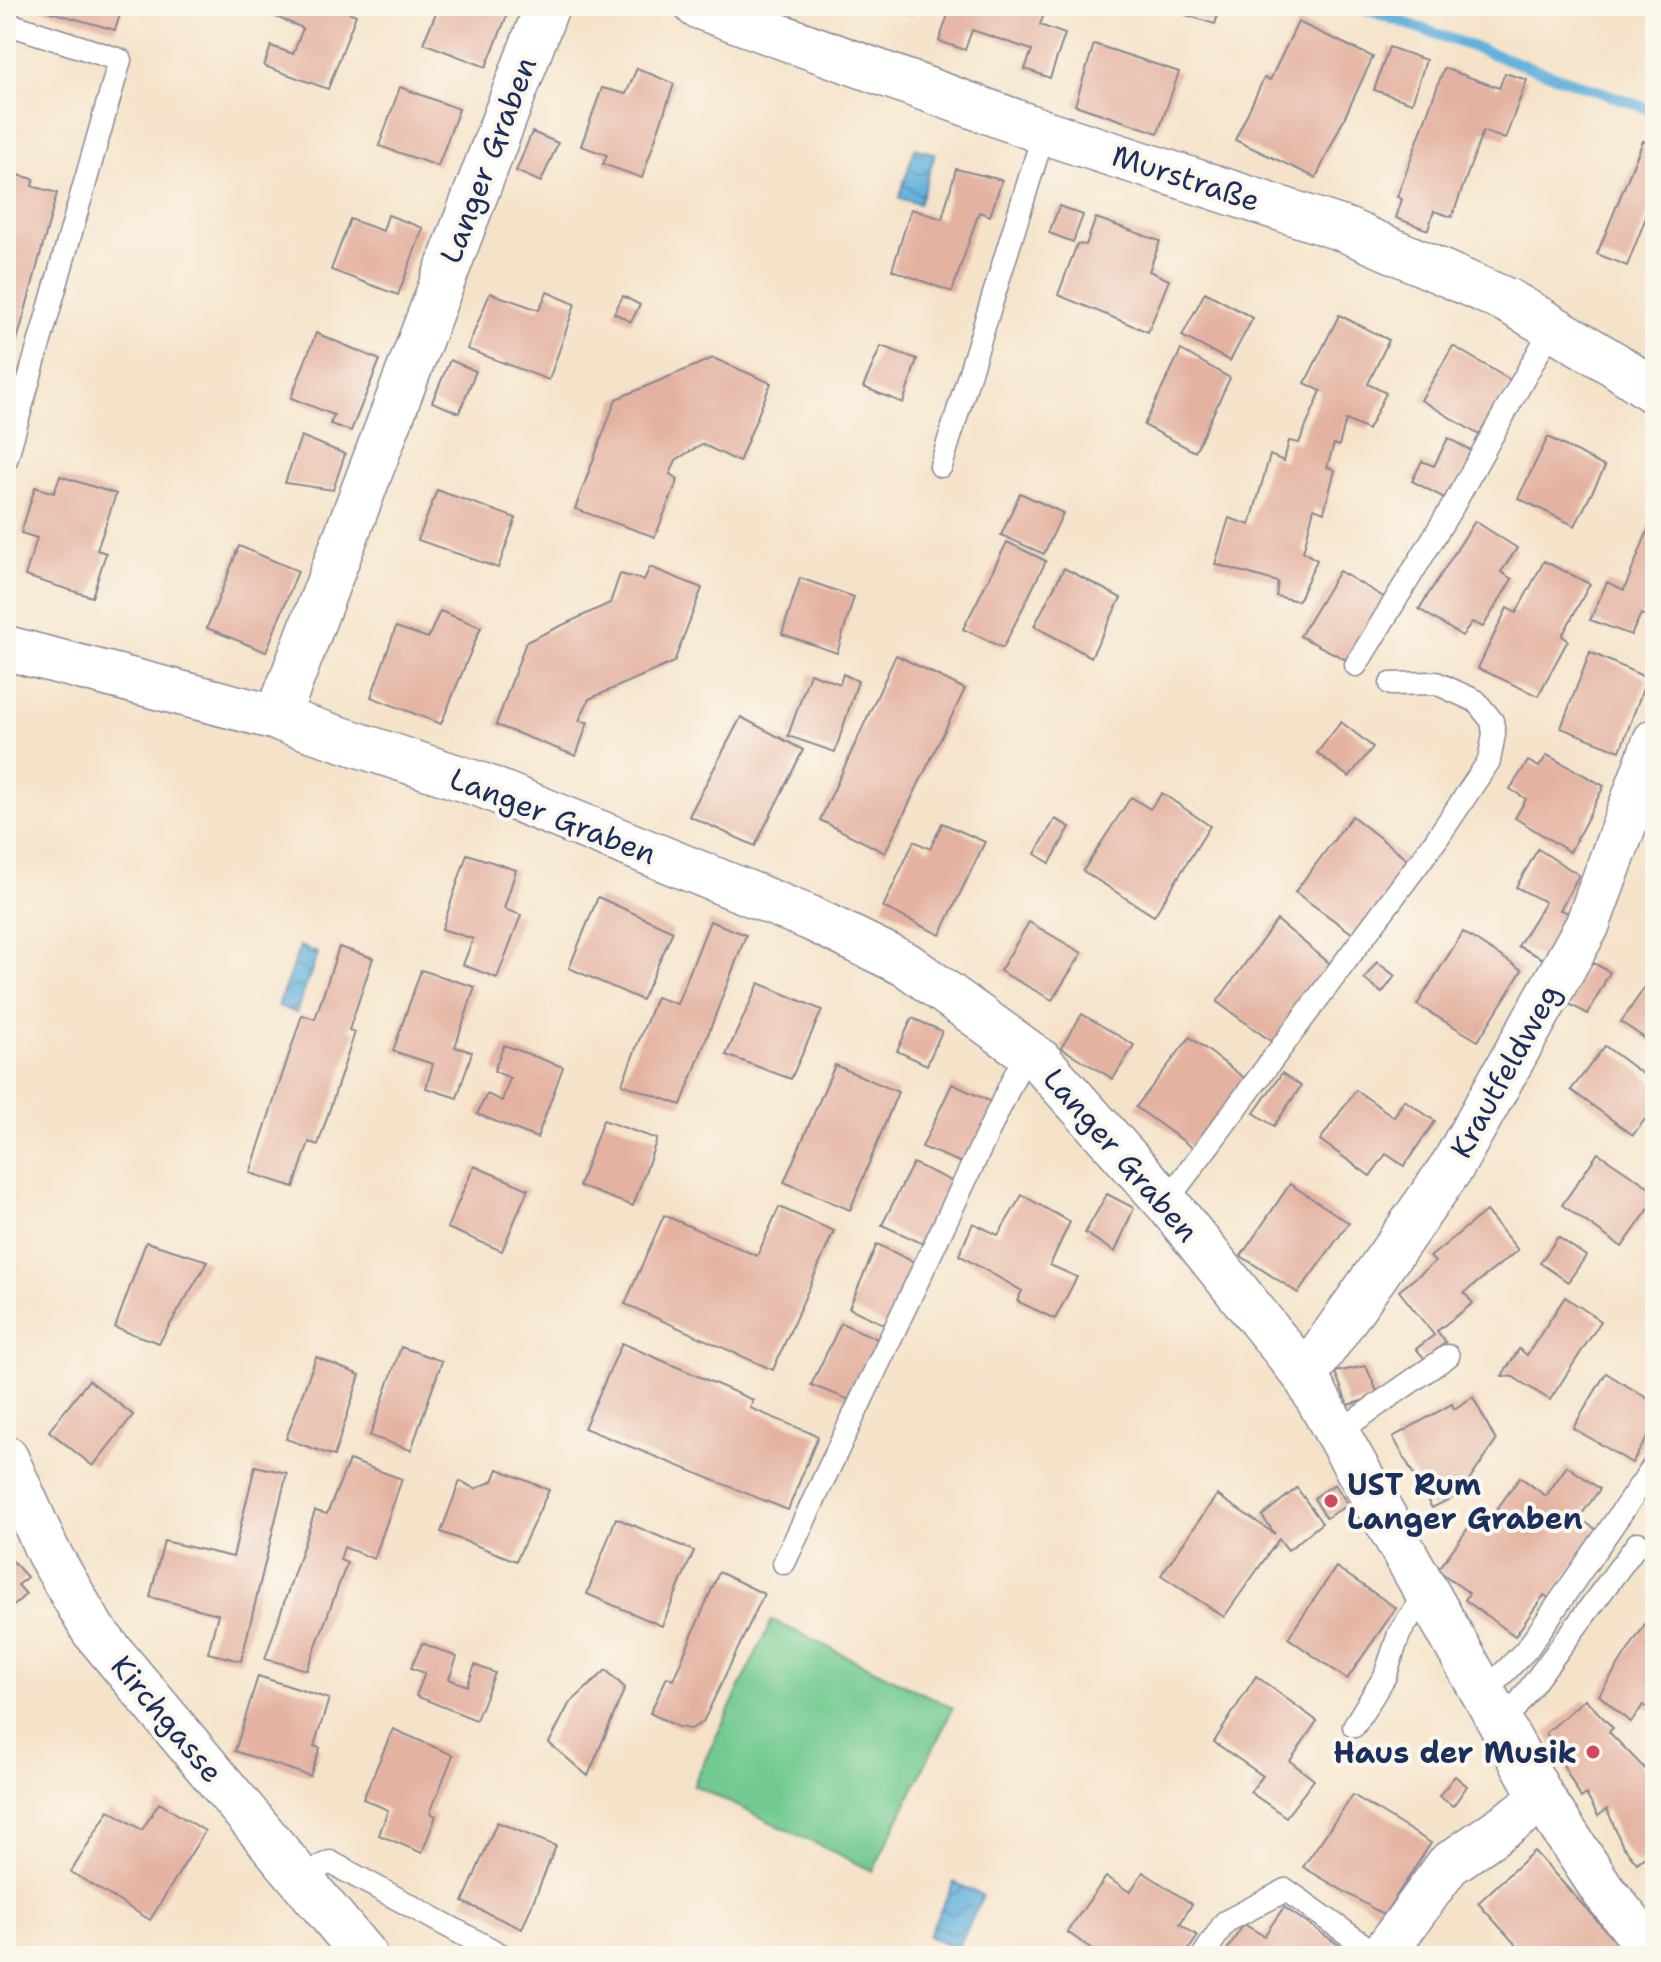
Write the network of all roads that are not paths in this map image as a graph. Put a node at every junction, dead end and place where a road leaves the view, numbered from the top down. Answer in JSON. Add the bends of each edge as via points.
{"nodes":[{"id":1,"x":547,"y":6,"type":"edge"},
{"id":2,"x":697,"y":6,"type":"edge"},
{"id":3,"x":6,"y":23,"type":"edge"},
{"id":4,"x":1044,"y":132,"type":"junction"},
{"id":5,"x":1553,"y":326,"type":"junction"},
{"id":6,"x":1655,"y":392,"type":"edge"},
{"id":7,"x":6,"y":460,"type":"edge"},
{"id":8,"x":941,"y":466,"type":"dead end"},
{"id":9,"x":6,"y":648,"type":"edge"},
{"id":10,"x":1356,"y":665,"type":"dead end"},
{"id":11,"x":1391,"y":684,"type":"dead end"},
{"id":12,"x":277,"y":718,"type":"junction"},
{"id":13,"x":1655,"y":741,"type":"edge"},
{"id":14,"x":1026,"y":1052,"type":"junction"},
{"id":15,"x":1166,"y":1202,"type":"junction"},
{"id":16,"x":1448,"y":1356,"type":"dead end"},
{"id":17,"x":1305,"y":1376,"type":"junction"},
{"id":18,"x":1337,"y":1433,"type":"junction"},
{"id":19,"x":6,"y":1458,"type":"edge"},
{"id":20,"x":1655,"y":1464,"type":"edge"},
{"id":21,"x":1638,"y":1543,"type":"dead end"},
{"id":22,"x":784,"y":1563,"type":"dead end"},
{"id":23,"x":1426,"y":1592,"type":"junction"},
{"id":24,"x":1492,"y":1711,"type":"junction"},
{"id":25,"x":1354,"y":1726,"type":"dead end"},
{"id":26,"x":1543,"y":1799,"type":"junction"},
{"id":27,"x":301,"y":1876,"type":"junction"},
{"id":28,"x":1653,"y":1955,"type":"edge"},
{"id":29,"x":365,"y":1956,"type":"edge"},
{"id":30,"x":503,"y":1956,"type":"edge"},
{"id":31,"x":1203,"y":1956,"type":"edge"},
{"id":32,"x":1380,"y":1956,"type":"edge"}],
"edges":[{"from":1,"to":12,"type":"street","name":"Langer Graben"},
{"from":2,"to":4,"type":"street","name":"Murstraße"},
{"from":3,"to":7,"type":"lane","via":[[120,60]]},
{"from":4,"to":5,"type":"street","name":"Murstraße","via":[[1346,230],[1459,277]]},
{"from":4,"to":8,"type":"lane"},
{"from":5,"to":6,"type":"street","name":"Murstraße"},
{"from":5,"to":10,"type":"lane"},
{"from":9,"to":12,"type":"street","name":"Langer Graben"},
{"from":11,"to":15,"type":"lane","via":[[1436,683],[1476,701],[1492,721],[1489,761]]},
{"from":12,"to":14,"type":"street","name":"Langer Graben","via":[[484,786],[810,918],[907,965]]},
{"from":13,"to":17,"type":"street","name":"Krautfeldweg","via":[[1587,926],[1453,1165]]},
{"from":14,"to":15,"type":"street","name":"Langer Graben","via":[[1042,1063]]},
{"from":14,"to":22,"type":"lane"},
{"from":15,"to":17,"type":"street","name":"Langer Graben"},
{"from":16,"to":18,"type":"lane"},
{"from":17,"to":18,"type":"street","name":"Langer Graben"},
{"from":18,"to":23,"type":"street","name":"Langer Graben"},
{"from":19,"to":27,"type":"street","name":"Kirchgasse","via":[[48,1552],[93,1630]]},
{"from":20,"to":24,"type":"lane","via":[[1527,1649]]},
{"from":21,"to":24,"type":"lane"},
{"from":23,"to":24,"type":"street","name":"Langer Graben"},
{"from":23,"to":25,"type":"lane"},
{"from":24,"to":26,"type":"street","name":"Langer Graben"},
{"from":26,"to":28,"type":"street","name":"Langer Graben"},
{"from":26,"to":32,"type":"street","via":[[1448,1865]]},
{"from":27,"to":29,"type":"street","name":"Kirchgasse"},
{"from":27,"to":30,"type":"lane","via":[[330,1862]]},
{"from":31,"to":32,"type":"lane","via":[[1225,1922],[1286,1890]]}]}
